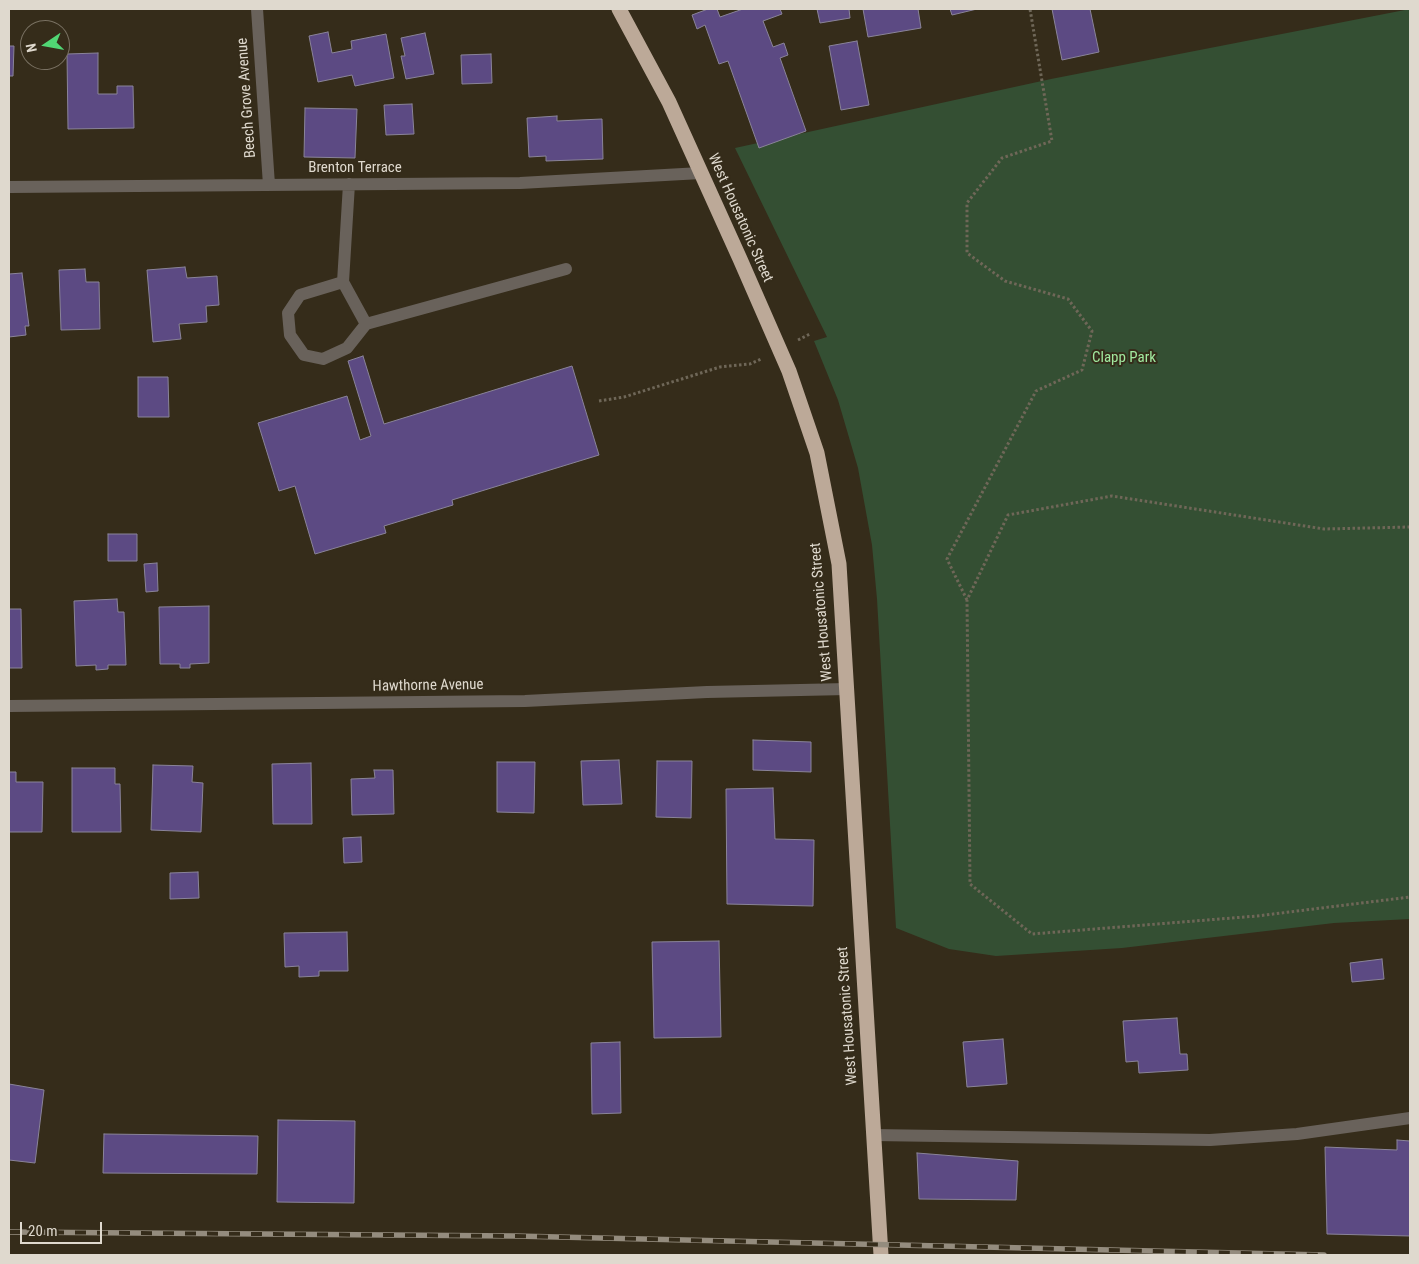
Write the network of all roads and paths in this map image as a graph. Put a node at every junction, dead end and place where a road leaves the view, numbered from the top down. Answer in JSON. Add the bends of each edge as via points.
{"nodes":[{"id":1,"x":257,"y":9,"type":"edge"},
{"id":2,"x":620,"y":9,"type":"edge"},
{"id":3,"x":1030,"y":9,"type":"edge"},
{"id":4,"x":700,"y":174,"type":"junction"},
{"id":5,"x":349,"y":184,"type":"junction"},
{"id":6,"x":269,"y":185,"type":"junction"},
{"id":7,"x":9,"y":187,"type":"edge"},
{"id":8,"x":566,"y":269,"type":"dead end"},
{"id":9,"x":343,"y":282,"type":"junction"},
{"id":10,"x":366,"y":324,"type":"junction"},
{"id":11,"x":810,"y":334,"type":"dead end"},
{"id":12,"x":779,"y":350,"type":"junction"},
{"id":13,"x":599,"y":401,"type":"dead end"},
{"id":14,"x":1410,"y":527,"type":"edge"},
{"id":15,"x":967,"y":600,"type":"junction"},
{"id":16,"x":847,"y":688,"type":"junction"},
{"id":17,"x":9,"y":706,"type":"edge"},
{"id":18,"x":1410,"y":897,"type":"edge"},
{"id":19,"x":1410,"y":1118,"type":"edge"},
{"id":20,"x":873,"y":1135,"type":"junction"},
{"id":21,"x":881,"y":1255,"type":"edge"}],
"edges":[{"from":1,"to":6,"type":"street","name":"Beech Grove Avenue"},
{"from":2,"to":4,"type":"highway","name":"West Housatonic Street","via":[[669,102]]},
{"from":3,"to":15,"type":"path","via":[[1052,141],[1002,158],[967,203],[967,253],[1005,281],[1068,299],[1092,332],[1082,370],[1036,391],[947,560]]},
{"from":4,"to":5,"type":"street","name":"Brenton Terrace","via":[[520,183]]},
{"from":4,"to":12,"type":"highway","name":"West Housatonic Street"},
{"from":5,"to":6,"type":"street","name":"Brenton Terrace"},
{"from":5,"to":9,"type":"street"},
{"from":6,"to":7,"type":"street","name":"Brenton Terrace"},
{"from":8,"to":10,"type":"street"},
{"from":9,"to":10,"type":"street"},
{"from":9,"to":10,"type":"street","via":[[300,295],[288,313],[290,335],[304,355],[323,359],[347,348]]},
{"from":11,"to":12,"type":"path"},
{"from":12,"to":13,"type":"path","via":[[750,364],[720,367],[624,397]]},
{"from":12,"to":16,"type":"highway","name":"West Housatonic Street","via":[[819,462],[839,564]]},
{"from":14,"to":15,"type":"path","via":[[1324,530],[1112,496],[1008,515]]},
{"from":15,"to":18,"type":"path","via":[[970,884],[1032,934],[1257,916]]},
{"from":16,"to":17,"type":"street","name":"Hawthorne Avenue","via":[[524,701]]},
{"from":16,"to":20,"type":"highway","name":"West Housatonic Street"},
{"from":19,"to":20,"type":"street","via":[[1297,1134],[1210,1140]]},
{"from":20,"to":21,"type":"highway","name":"West Housatonic Street"}]}
